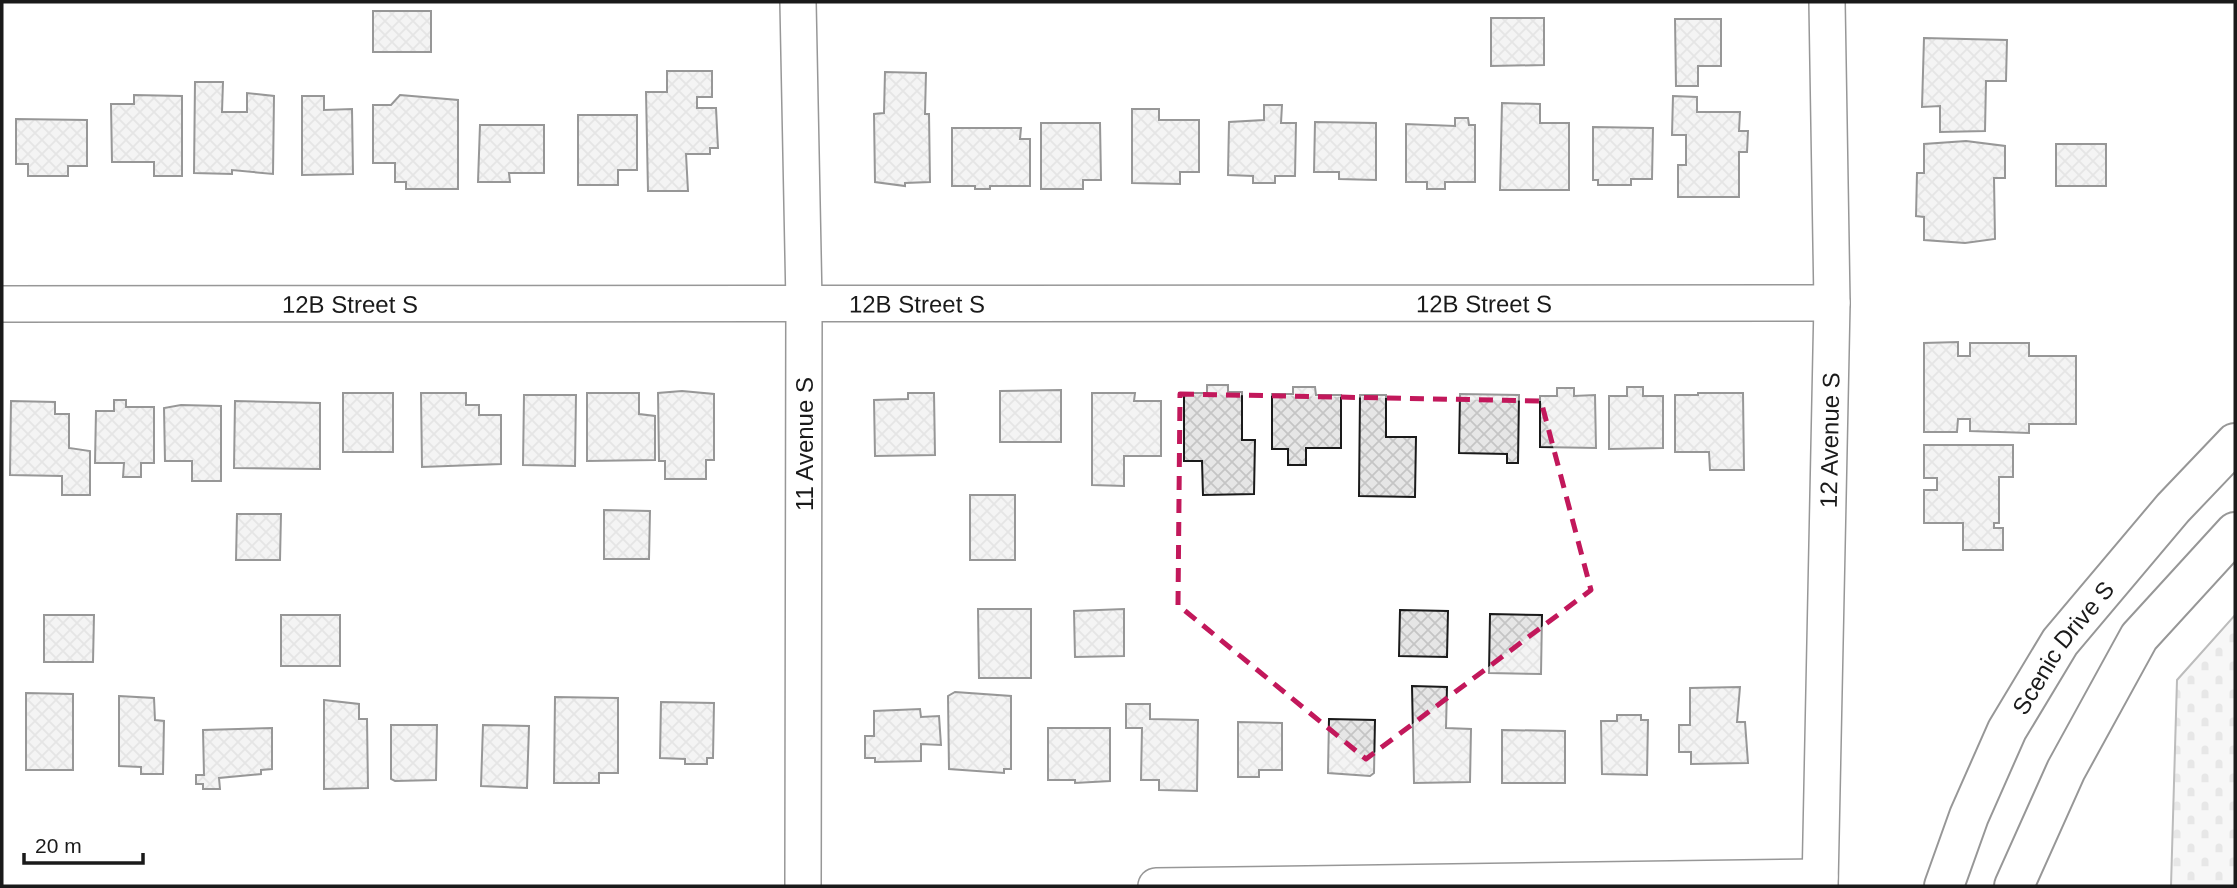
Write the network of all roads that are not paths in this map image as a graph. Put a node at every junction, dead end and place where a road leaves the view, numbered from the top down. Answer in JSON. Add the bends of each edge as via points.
{"nodes":[{"id":1,"x":798,"y":2,"type":"edge"},
{"id":2,"x":1827,"y":2,"type":"edge"},
{"id":3,"x":804,"y":303,"type":"junction"},
{"id":4,"x":1832,"y":303,"type":"junction"},
{"id":5,"x":2,"y":304,"type":"edge"},
{"id":6,"x":2235,"y":443,"type":"edge"},
{"id":7,"x":2235,"y":533,"type":"edge"},
{"id":8,"x":1820,"y":882,"type":"edge"},
{"id":9,"x":803,"y":886,"type":"edge"},
{"id":10,"x":1156,"y":886,"type":"edge"},
{"id":11,"x":1944,"y":886,"type":"edge"},
{"id":12,"x":2014,"y":886,"type":"edge"}],
"edges":[{"from":1,"to":3,"type":"street","name":"11 Avenue S"},
{"from":2,"to":4,"type":"street","name":"12 Avenue S"},
{"from":3,"to":4,"type":"street","name":"12B Street S"},
{"from":3,"to":5,"type":"street","name":"12B Street S"},
{"from":3,"to":9,"type":"street","name":"11 Avenue S"},
{"from":4,"to":8,"type":"street","name":"12 Avenue S"},
{"from":6,"to":11,"type":"main road","name":"Scenic Drive S","via":[[2173,508],[2060,642],[2007,730]]},
{"from":7,"to":12,"type":"main road","via":[[2139,637],[2066,770]]},
{"from":8,"to":10,"type":"street"}]}
